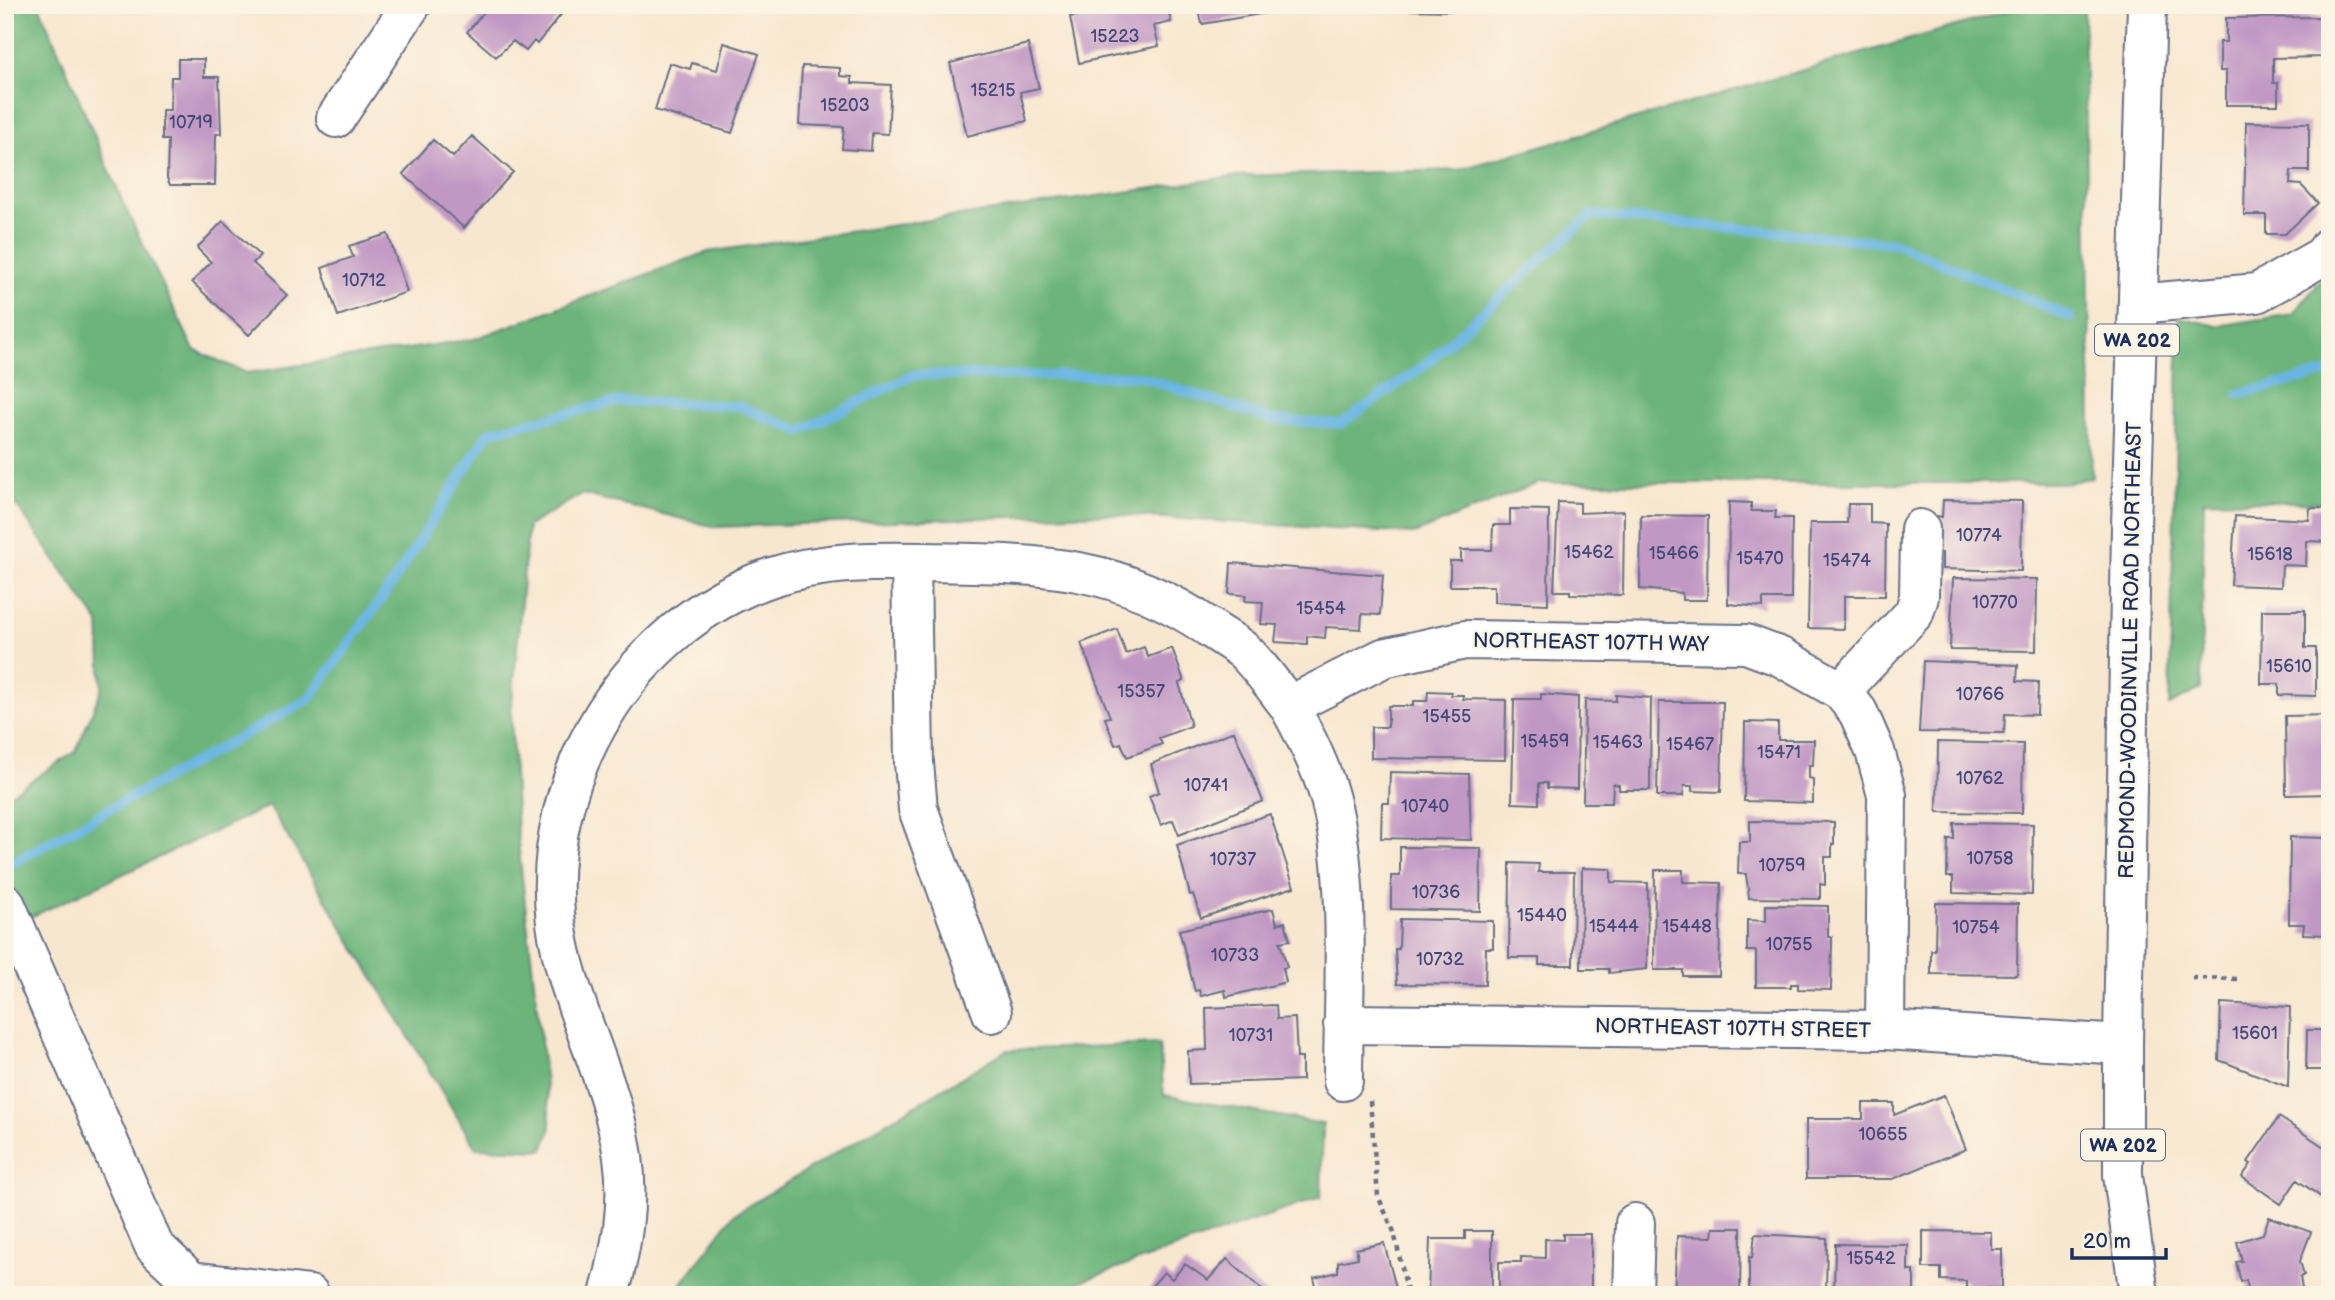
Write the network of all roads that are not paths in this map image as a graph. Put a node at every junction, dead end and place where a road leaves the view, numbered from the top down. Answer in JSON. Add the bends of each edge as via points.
{"nodes":[{"id":1,"x":411,"y":5,"type":"edge"},
{"id":2,"x":2147,"y":5,"type":"edge"},
{"id":3,"x":336,"y":118,"type":"dead end"},
{"id":4,"x":2330,"y":246,"type":"edge"},
{"id":5,"x":2138,"y":304,"type":"junction"},
{"id":6,"x":1920,"y":529,"type":"dead end"},
{"id":7,"x":911,"y":562,"type":"junction"},
{"id":8,"x":1841,"y":691,"type":"junction"},
{"id":9,"x":1289,"y":706,"type":"junction"},
{"id":10,"x":5,"y":903,"type":"edge"},
{"id":11,"x":992,"y":1013,"type":"dead end"},
{"id":12,"x":1343,"y":1024,"type":"junction"},
{"id":13,"x":1885,"y":1030,"type":"junction"},
{"id":14,"x":2123,"y":1045,"type":"junction"},
{"id":15,"x":1357,"y":1088,"type":"road end"},
{"id":16,"x":1635,"y":1223,"type":"dead end"},
{"id":17,"x":310,"y":1295,"type":"edge"},
{"id":18,"x":608,"y":1295,"type":"edge"},
{"id":19,"x":1633,"y":1295,"type":"edge"},
{"id":20,"x":2139,"y":1295,"type":"edge"}],
"edges":[{"from":1,"to":3,"type":"street"},
{"from":2,"to":5,"type":"street","name":"REDMOND-WOODINVILLE ROAD NORTHEAST","number":"WA 202"},
{"from":4,"to":5,"type":"street","via":[[2323,256],[2257,293]]},
{"from":5,"to":14,"type":"street","name":"REDMOND-WOODINVILLE ROAD NORTHEAST","number":"WA 202"},
{"from":6,"to":8,"type":"street","via":[[1919,597],[1914,613]]},
{"from":7,"to":9,"type":"street","via":[[1042,564],[1113,579],[1177,605],[1244,651]]},
{"from":7,"to":11,"type":"street","via":[[918,809]]},
{"from":7,"to":18,"type":"street","via":[[824,564],[771,578],[705,608],[645,658],[586,744],[557,845],[553,890],[567,972],[617,1121],[624,1160],[626,1206],[621,1251]]},
{"from":8,"to":9,"type":"street","name":"NORTHEAST 107TH WAY","via":[[1782,657],[1746,644],[1465,640],[1383,659]]},
{"from":8,"to":13,"type":"street","via":[[1875,751],[1886,795]]},
{"from":9,"to":12,"type":"street","via":[[1311,746],[1330,799],[1342,874]]},
{"from":10,"to":17,"type":"street","via":[[155,1246],[191,1281]]},
{"from":12,"to":13,"type":"street","name":"NORTHEAST 107TH STREET"},
{"from":12,"to":15,"type":"street"},
{"from":13,"to":14,"type":"street","name":"NORTHEAST 107TH STREET"},
{"from":14,"to":20,"type":"street","name":"REDMOND-WOODINVILLE ROAD NORTHEAST","number":"WA 202","via":[[2123,1175]]},
{"from":16,"to":19,"type":"street"}]}
